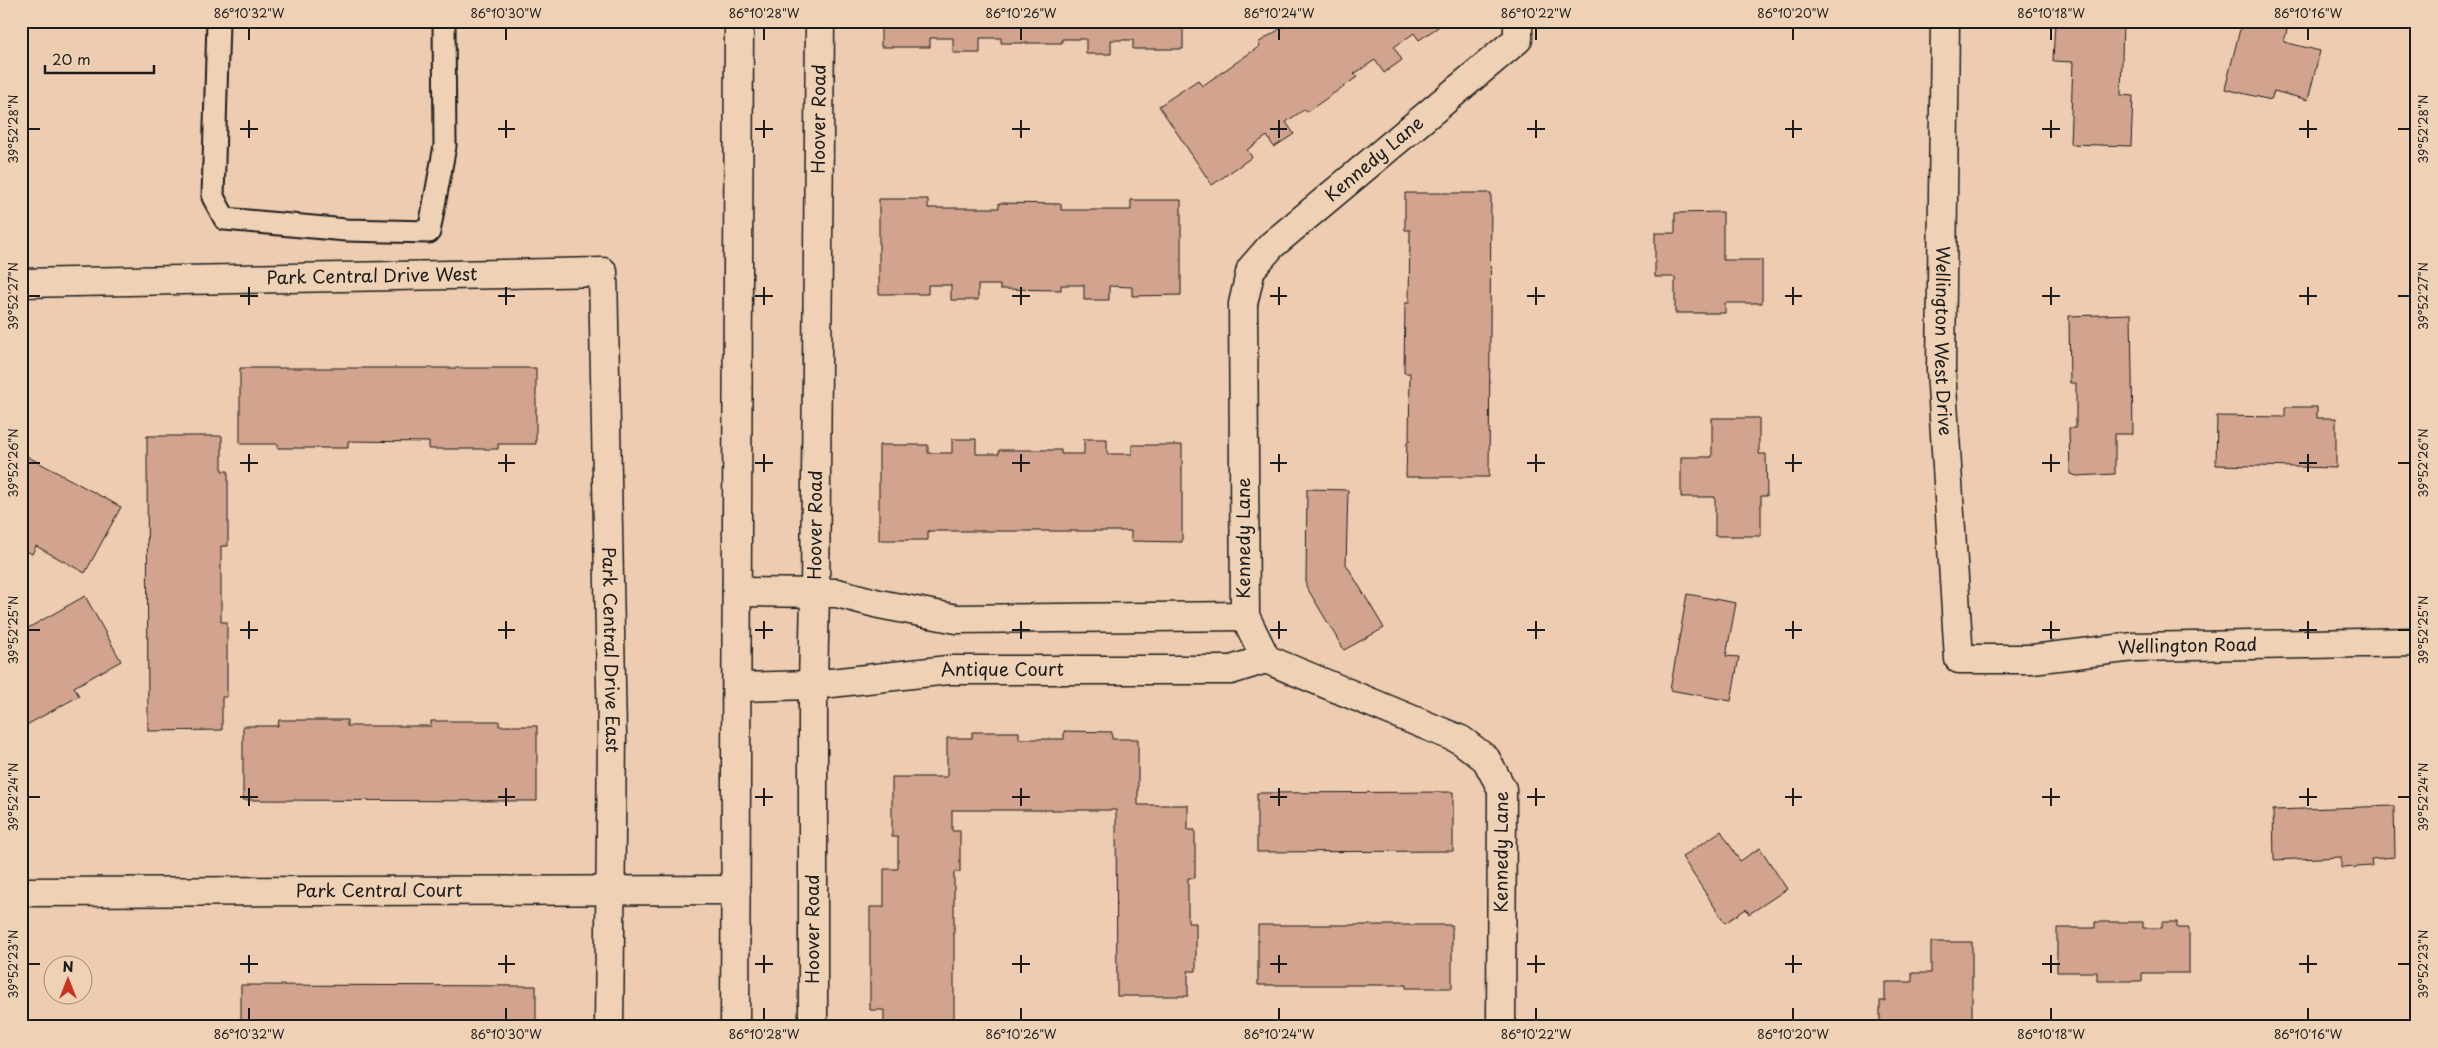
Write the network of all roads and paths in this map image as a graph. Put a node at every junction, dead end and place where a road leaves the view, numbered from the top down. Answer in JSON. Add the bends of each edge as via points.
{"nodes":[{"id":1,"x":218,"y":21,"type":"edge"},
{"id":2,"x":444,"y":21,"type":"edge"},
{"id":3,"x":739,"y":21,"type":"edge"},
{"id":4,"x":820,"y":21,"type":"edge"},
{"id":5,"x":1518,"y":21,"type":"edge"},
{"id":6,"x":1944,"y":21,"type":"edge"},
{"id":7,"x":603,"y":272,"type":"joint"},
{"id":8,"x":21,"y":283,"type":"edge"},
{"id":9,"x":737,"y":592,"type":"junction"},
{"id":10,"x":816,"y":593,"type":"junction"},
{"id":11,"x":1245,"y":616,"type":"junction"},
{"id":12,"x":2417,"y":642,"type":"edge"},
{"id":13,"x":1266,"y":660,"type":"junction"},
{"id":14,"x":1959,"y":660,"type":"joint"},
{"id":15,"x":813,"y":685,"type":"junction"},
{"id":16,"x":737,"y":687,"type":"junction"},
{"id":17,"x":736,"y":890,"type":"junction"},
{"id":18,"x":21,"y":892,"type":"edge"},
{"id":19,"x":610,"y":892,"type":"junction"},
{"id":20,"x":609,"y":1027,"type":"edge"},
{"id":21,"x":735,"y":1027,"type":"edge"},
{"id":22,"x":813,"y":1027,"type":"edge"},
{"id":23,"x":1501,"y":1027,"type":"edge"}],
"edges":[{"from":1,"to":2,"type":"lane","via":[[213,197],[225,219],[346,230],[429,232],[445,146]]},
{"from":3,"to":9,"type":"street"},
{"from":4,"to":10,"type":"street","name":"Hoover Road"},
{"from":5,"to":11,"type":"street","name":"Kennedy Lane","via":[[1518,39],[1272,245],[1251,269],[1243,304]]},
{"from":6,"to":14,"type":"street","name":"Wellington West Drive","via":[[1941,370]]},
{"from":7,"to":8,"type":"street","name":"Park Central Drive West"},
{"from":7,"to":19,"type":"street","name":"Park Central Drive East","via":[[612,735]]},
{"from":9,"to":10,"type":"street"},
{"from":9,"to":16,"type":"street"},
{"from":10,"to":11,"type":"street","via":[[837,593],[957,619]]},
{"from":10,"to":15,"type":"street","name":"Hoover Road"},
{"from":11,"to":13,"type":"street","name":"Kennedy Lane"},
{"from":12,"to":14,"type":"street","name":"Wellington Road","via":[[2134,648],[2032,659]]},
{"from":13,"to":15,"type":"street","name":"Antique Court","via":[[1231,670],[948,670]]},
{"from":13,"to":23,"type":"street","name":"Kennedy Lane","via":[[1461,740],[1486,759],[1502,789]]},
{"from":15,"to":16,"type":"street","name":"Antique Court"},
{"from":15,"to":22,"type":"street","name":"Hoover Road"},
{"from":16,"to":17,"type":"street"},
{"from":17,"to":19,"type":"street","name":"Park Central Court"},
{"from":17,"to":21,"type":"street"},
{"from":18,"to":19,"type":"street","name":"Park Central Court"},
{"from":19,"to":20,"type":"street","name":"Park Central Drive East"}]}
